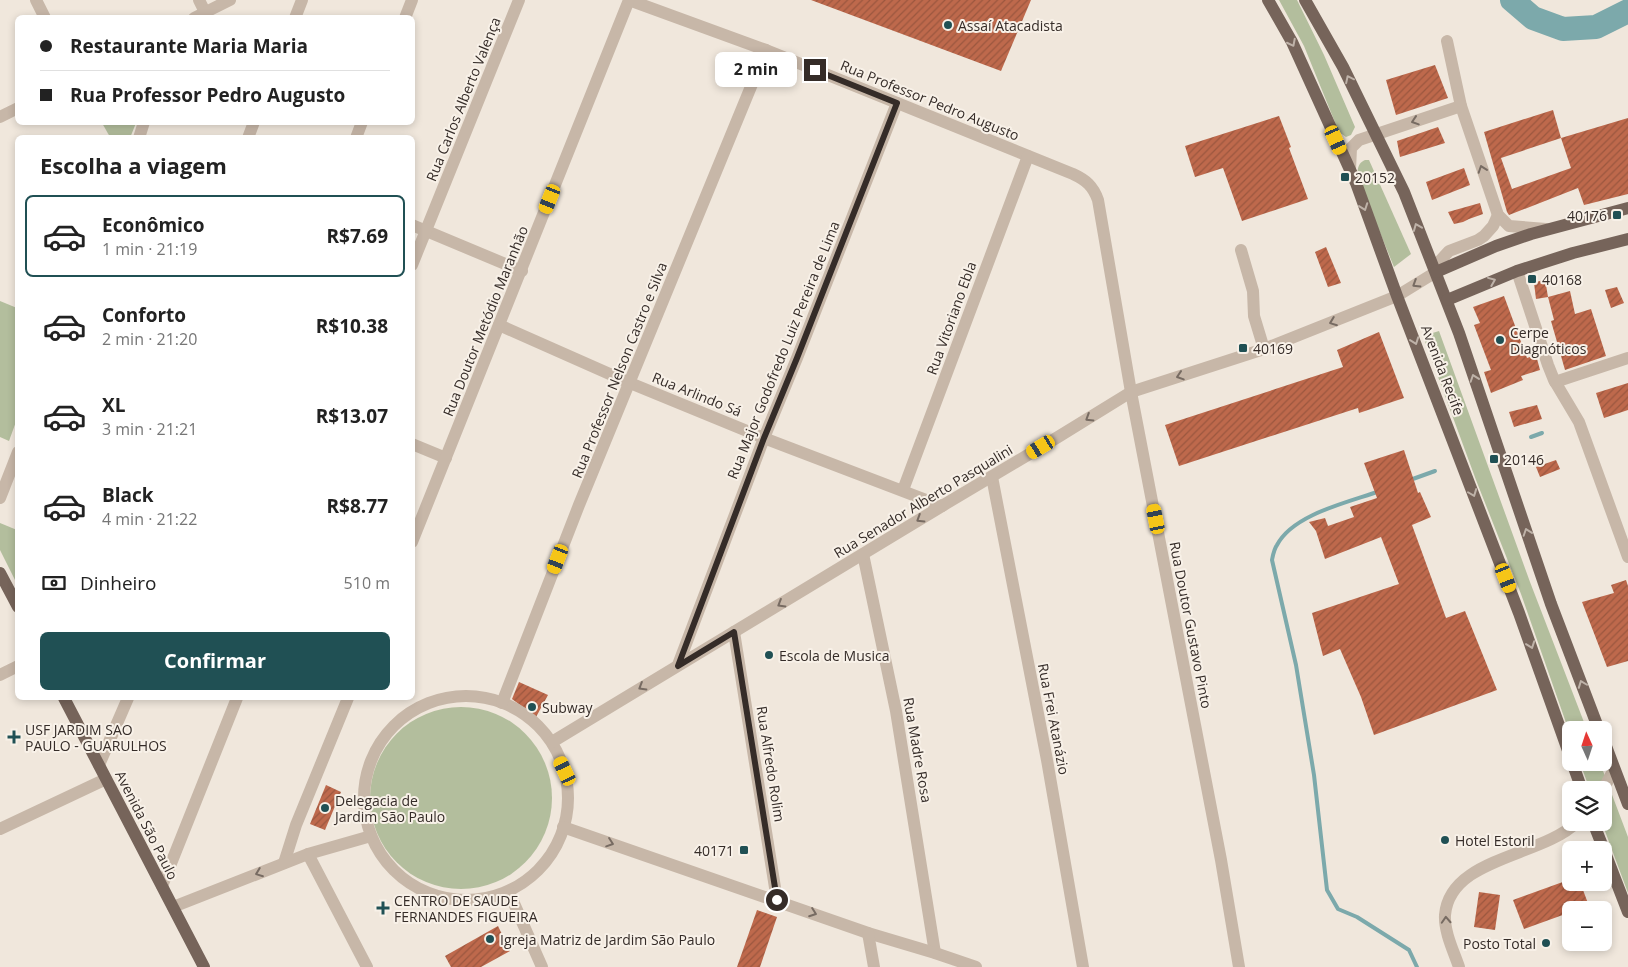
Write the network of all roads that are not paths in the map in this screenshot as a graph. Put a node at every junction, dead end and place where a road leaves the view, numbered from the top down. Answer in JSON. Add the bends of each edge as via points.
{"nodes":[{"id":1,"x":36,"y":0,"type":"edge"},
{"id":2,"x":199,"y":0,"type":"edge"},
{"id":3,"x":230,"y":0,"type":"edge"},
{"id":4,"x":302,"y":0,"type":"edge"},
{"id":5,"x":412,"y":0,"type":"edge"},
{"id":6,"x":519,"y":0,"type":"edge"},
{"id":7,"x":629,"y":0,"type":"edge"},
{"id":8,"x":1268,"y":0,"type":"edge"},
{"id":9,"x":1305,"y":0,"type":"edge"},
{"id":10,"x":44,"y":15,"type":"edge"},
{"id":11,"x":200,"y":15,"type":"edge"},
{"id":12,"x":296,"y":15,"type":"edge"},
{"id":13,"x":406,"y":15,"type":"edge"},
{"id":14,"x":1446,"y":40,"type":"dead end"},
{"id":15,"x":766,"y":50,"type":"junction"},
{"id":16,"x":897,"y":103,"type":"junction"},
{"id":17,"x":1461,"y":106,"type":"junction"},
{"id":18,"x":15,"y":109,"type":"edge"},
{"id":19,"x":0,"y":116,"type":"edge"},
{"id":20,"x":1376,"y":133,"type":"junction"},
{"id":21,"x":1028,"y":156,"type":"junction"},
{"id":22,"x":1350,"y":170,"type":"junction"},
{"id":23,"x":1098,"y":200,"type":"joint"},
{"id":24,"x":1628,"y":208,"type":"edge"},
{"id":25,"x":1498,"y":215,"type":"junction"},
{"id":26,"x":415,"y":226,"type":"edge"},
{"id":27,"x":1549,"y":229,"type":"junction"},
{"id":28,"x":426,"y":231,"type":"junction"},
{"id":29,"x":1628,"y":240,"type":"edge"},
{"id":30,"x":1240,"y":250,"type":"dead end"},
{"id":31,"x":415,"y":258,"type":"edge"},
{"id":32,"x":522,"y":271,"type":"junction"},
{"id":33,"x":1517,"y":271,"type":"junction"},
{"id":34,"x":1436,"y":272,"type":"junction"},
{"id":35,"x":1397,"y":296,"type":"junction"},
{"id":36,"x":1447,"y":300,"type":"junction"},
{"id":37,"x":499,"y":325,"type":"junction"},
{"id":38,"x":1264,"y":349,"type":"junction"},
{"id":39,"x":1628,"y":358,"type":"edge"},
{"id":40,"x":1555,"y":382,"type":"junction"},
{"id":41,"x":630,"y":383,"type":"junction"},
{"id":42,"x":1130,"y":392,"type":"junction"},
{"id":43,"x":764,"y":438,"type":"junction"},
{"id":44,"x":415,"y":445,"type":"edge"},
{"id":45,"x":446,"y":458,"type":"junction"},
{"id":46,"x":15,"y":460,"type":"edge"},
{"id":47,"x":992,"y":477,"type":"junction"},
{"id":48,"x":903,"y":490,"type":"junction"},
{"id":49,"x":0,"y":498,"type":"edge"},
{"id":50,"x":942,"y":506,"type":"junction"},
{"id":51,"x":415,"y":535,"type":"edge"},
{"id":52,"x":863,"y":554,"type":"junction"},
{"id":53,"x":1628,"y":557,"type":"edge"},
{"id":54,"x":0,"y":573,"type":"edge"},
{"id":55,"x":15,"y":601,"type":"edge"},
{"id":56,"x":734,"y":632,"type":"junction"},
{"id":57,"x":678,"y":666,"type":"junction"},
{"id":58,"x":15,"y":668,"type":"edge"},
{"id":59,"x":0,"y":675,"type":"edge"},
{"id":60,"x":65,"y":700,"type":"edge"},
{"id":61,"x":127,"y":700,"type":"edge"},
{"id":62,"x":236,"y":700,"type":"edge"},
{"id":63,"x":347,"y":700,"type":"edge"},
{"id":64,"x":502,"y":702,"type":"junction"},
{"id":65,"x":1596,"y":721,"type":"edge"},
{"id":66,"x":1562,"y":733,"type":"edge"},
{"id":67,"x":552,"y":742,"type":"junction"},
{"id":68,"x":1612,"y":763,"type":"edge"},
{"id":69,"x":99,"y":765,"type":"junction"},
{"id":70,"x":1614,"y":769,"type":"junction"},
{"id":71,"x":106,"y":779,"type":"junction"},
{"id":72,"x":1608,"y":781,"type":"edge"},
{"id":73,"x":1628,"y":804,"type":"edge"},
{"id":74,"x":564,"y":827,"type":"junction"},
{"id":75,"x":0,"y":830,"type":"edge"},
{"id":76,"x":1565,"y":831,"type":"edge"},
{"id":77,"x":371,"y":836,"type":"junction"},
{"id":78,"x":308,"y":854,"type":"junction"},
{"id":79,"x":284,"y":863,"type":"junction"},
{"id":80,"x":1612,"y":871,"type":"edge"},
{"id":81,"x":162,"y":886,"type":"junction"},
{"id":82,"x":509,"y":892,"type":"junction"},
{"id":83,"x":777,"y":900,"type":"junction"},
{"id":84,"x":173,"y":907,"type":"junction"},
{"id":85,"x":1628,"y":912,"type":"edge"},
{"id":86,"x":868,"y":933,"type":"junction"},
{"id":87,"x":936,"y":953,"type":"junction"},
{"id":88,"x":200,"y":966,"type":"edge"},
{"id":89,"x":367,"y":967,"type":"edge"},
{"id":90,"x":542,"y":967,"type":"edge"},
{"id":91,"x":874,"y":967,"type":"edge"},
{"id":92,"x":976,"y":967,"type":"edge"},
{"id":93,"x":1083,"y":967,"type":"edge"},
{"id":94,"x":1239,"y":967,"type":"edge"},
{"id":95,"x":1459,"y":967,"type":"edge"}],
"edges":[{"from":1,"to":10,"type":"street"},
{"from":2,"to":11,"type":"street"},
{"from":3,"to":11,"type":"street"},
{"from":4,"to":12,"type":"street"},
{"from":5,"to":13,"type":"street"},
{"from":6,"to":28,"type":"street","name":"Rua Carlos Alberto Valença"},
{"from":7,"to":15,"type":"street","name":"Rua Professor Pedro Augusto"},
{"from":7,"to":32,"type":"street","name":"Rua Doutor Metódio Maranhão"},
{"from":8,"to":22,"type":"main road","name":"Avenida Recife","one_way":true,"via":[[1292,42]]},
{"from":20,"to":9,"type":"main road","name":"Avenida Recife","one_way":true},
{"from":14,"to":17,"type":"street"},
{"from":15,"to":16,"type":"street","name":"Rua Professor Pedro Augusto"},
{"from":15,"to":41,"type":"street","name":"Rua Professor Nelson Castro e Silva"},
{"from":16,"to":21,"type":"street","name":"Rua Professor Pedro Augusto"},
{"from":16,"to":43,"type":"street","name":"Rua Major Godofredo Luiz Pereira de Lima"},
{"from":17,"to":20,"type":"street","one_way":true},
{"from":25,"to":17,"type":"street","one_way":true},
{"from":18,"to":19,"type":"street"},
{"from":20,"to":22,"type":"street","via":[[1354,144]]},
{"from":34,"to":20,"type":"main road","name":"Avenida Recife","one_way":true},
{"from":21,"to":23,"type":"street","name":"Rua Professor Pedro Augusto","via":[[1084,179]]},
{"from":21,"to":48,"type":"street","name":"Rua Vitoriano Ebla"},
{"from":22,"to":35,"type":"main road","name":"Avenida Recife","one_way":true},
{"from":23,"to":42,"type":"street","name":"Rua Doutor Gustavo Pinto"},
{"from":24,"to":27,"type":"main road"},
{"from":25,"to":27,"type":"street","via":[[1512,227]]},
{"from":25,"to":34,"type":"street","via":[[1484,236],[1443,256]]},
{"from":26,"to":28,"type":"street"},
{"from":27,"to":34,"type":"main road","via":[[1496,246]]},
{"from":28,"to":31,"type":"street","name":"Rua Carlos Alberto Valença"},
{"from":28,"to":32,"type":"street"},
{"from":29,"to":33,"type":"main road"},
{"from":30,"to":38,"type":"street","via":[[1253,291],[1254,316]]},
{"from":32,"to":37,"type":"street","name":"Rua Doutor Metódio Maranhão"},
{"from":36,"to":33,"type":"main road","one_way":true},
{"from":33,"to":40,"type":"street"},
{"from":34,"to":35,"type":"street","name":"Rua Senador Alberto Pasqualini","one_way":true},
{"from":34,"to":36,"type":"main road","name":"Avenida Recife"},
{"from":35,"to":38,"type":"street","name":"Rua Senador Alberto Pasqualini","one_way":true},
{"from":35,"to":66,"type":"main road","name":"Avenida Recife","one_way":true,"via":[[1520,613]]},
{"from":65,"to":36,"type":"main road","name":"Avenida Recife","one_way":true,"via":[[1551,604]]},
{"from":37,"to":41,"type":"street","name":"Rua Arlindo Sá"},
{"from":37,"to":45,"type":"street","name":"Rua Doutor Metódio Maranhão"},
{"from":38,"to":42,"type":"street","name":"Rua Senador Alberto Pasqualini","one_way":true},
{"from":39,"to":40,"type":"street"},
{"from":40,"to":53,"type":"street","via":[[1579,422]]},
{"from":41,"to":43,"type":"street","name":"Rua Arlindo Sá"},
{"from":41,"to":64,"type":"street","name":"Rua Professor Nelson Castro e Silva"},
{"from":42,"to":47,"type":"street","name":"Rua Senador Alberto Pasqualini","one_way":true},
{"from":42,"to":94,"type":"street","name":"Rua Doutor Gustavo Pinto","via":[[1218,840]]},
{"from":43,"to":48,"type":"street","name":"Rua Arlindo Sá"},
{"from":43,"to":57,"type":"street","name":"Rua Major Godofredo Luiz Pereira de Lima"},
{"from":44,"to":45,"type":"street"},
{"from":45,"to":51,"type":"street","name":"Rua Doutor Metódio Maranhão"},
{"from":46,"to":49,"type":"street"},
{"from":47,"to":50,"type":"street","name":"Rua Senador Alberto Pasqualini"},
{"from":47,"to":93,"type":"street","name":"Rua Frei Atanázio"},
{"from":48,"to":50,"type":"street","name":"Rua Arlindo Sá"},
{"from":50,"to":52,"type":"street","name":"Rua Senador Alberto Pasqualini","one_way":true},
{"from":52,"to":56,"type":"street","name":"Rua Senador Alberto Pasqualini","one_way":true},
{"from":52,"to":87,"type":"street","name":"Rua Madre Rosa","via":[[896,711]]},
{"from":54,"to":55,"type":"main road"},
{"from":56,"to":57,"type":"street","name":"Rua Senador Alberto Pasqualini"},
{"from":56,"to":83,"type":"street","name":"Rua Alfredo Rolim"},
{"from":57,"to":67,"type":"street","name":"Rua Senador Alberto Pasqualini","one_way":true},
{"from":58,"to":59,"type":"street"},
{"from":60,"to":69,"type":"main road","name":"Avenida São Paulo"},
{"from":61,"to":69,"type":"street"},
{"from":62,"to":81,"type":"street"},
{"from":63,"to":79,"type":"street","via":[[296,825]]},
{"from":64,"to":67,"type":"street","via":[[530,718]]},
{"from":64,"to":77,"type":"street","via":[[477,695],[440,699],[412,712],[389,730],[370,760],[364,782],[364,805]]},
{"from":67,"to":74,"type":"street","via":[[565,771],[568,803]]},
{"from":68,"to":70,"type":"main road"},
{"from":69,"to":71,"type":"main road","name":"Avenida São Paulo"},
{"from":70,"to":72,"type":"street"},
{"from":70,"to":73,"type":"main road"},
{"from":71,"to":75,"type":"street"},
{"from":71,"to":81,"type":"main road","name":"Avenida São Paulo"},
{"from":74,"to":82,"type":"street","via":[[549,857]]},
{"from":74,"to":83,"type":"street","one_way":true},
{"from":95,"to":76,"type":"street","one_way":true,"via":[[1445,917],[1453,890],[1465,878],[1483,868]]},
{"from":77,"to":78,"type":"street"},
{"from":77,"to":82,"type":"street","via":[[396,873],[421,890],[450,899],[481,899]]},
{"from":78,"to":79,"type":"street"},
{"from":78,"to":89,"type":"street"},
{"from":79,"to":84,"type":"street","one_way":true},
{"from":80,"to":85,"type":"main road"},
{"from":81,"to":84,"type":"main road","name":"Avenida São Paulo"},
{"from":82,"to":90,"type":"street"},
{"from":83,"to":86,"type":"street","one_way":true},
{"from":84,"to":88,"type":"main road","name":"Avenida São Paulo"},
{"from":86,"to":87,"type":"street"},
{"from":86,"to":91,"type":"street"},
{"from":87,"to":92,"type":"street"}]}
